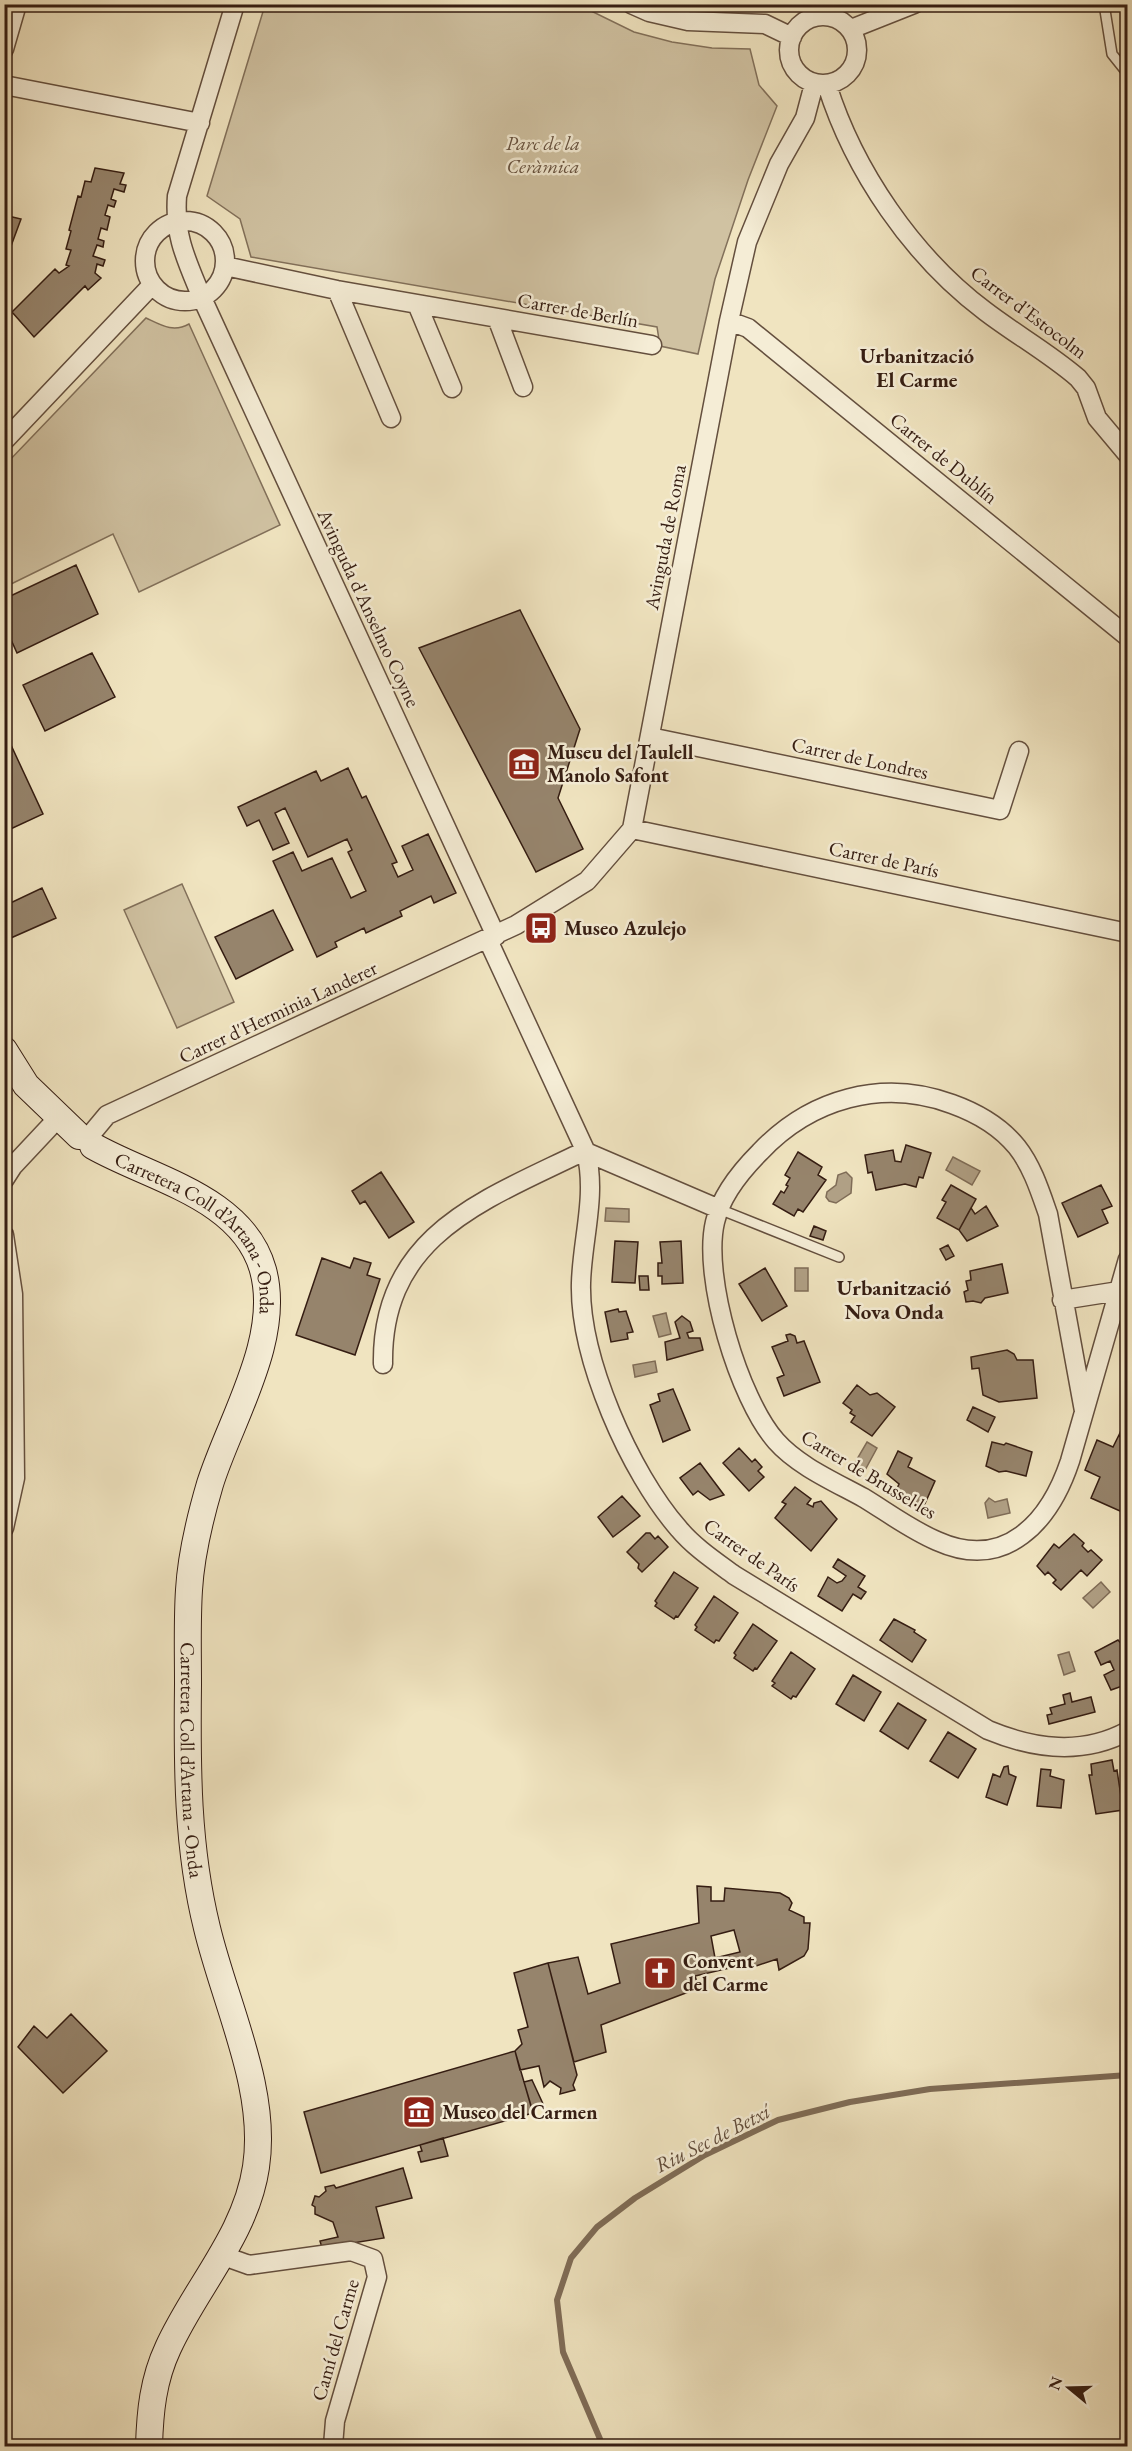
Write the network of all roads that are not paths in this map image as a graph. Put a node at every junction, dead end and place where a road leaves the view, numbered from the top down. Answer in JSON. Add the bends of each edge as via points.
{"nodes":[{"id":1,"x":17,"y":4,"type":"edge"},
{"id":2,"x":235,"y":4,"type":"edge"},
{"id":3,"x":631,"y":4,"type":"edge"},
{"id":4,"x":914,"y":4,"type":"edge"},
{"id":5,"x":1104,"y":4,"type":"edge"},
{"id":6,"x":823,"y":10,"type":"edge"},
{"id":7,"x":850,"y":28,"type":"junction"},
{"id":8,"x":792,"y":37,"type":"junction"},
{"id":9,"x":4,"y":49,"type":"edge"},
{"id":10,"x":1128,"y":74,"type":"edge"},
{"id":11,"x":4,"y":85,"type":"edge"},
{"id":12,"x":821,"y":85,"type":"junction"},
{"id":13,"x":200,"y":123,"type":"junction"},
{"id":14,"x":175,"y":221,"type":"junction"},
{"id":15,"x":225,"y":266,"type":"junction"},
{"id":16,"x":152,"y":285,"type":"junction"},
{"id":17,"x":337,"y":290,"type":"junction"},
{"id":18,"x":202,"y":298,"type":"junction"},
{"id":19,"x":417,"y":304,"type":"junction"},
{"id":20,"x":497,"y":318,"type":"junction"},
{"id":21,"x":729,"y":321,"type":"junction"},
{"id":22,"x":652,"y":345,"type":"dead end"},
{"id":23,"x":523,"y":387,"type":"dead end"},
{"id":24,"x":452,"y":388,"type":"dead end"},
{"id":25,"x":391,"y":418,"type":"dead end"},
{"id":26,"x":4,"y":441,"type":"edge"},
{"id":27,"x":1128,"y":455,"type":"edge"},
{"id":28,"x":1128,"y":637,"type":"edge"},
{"id":29,"x":650,"y":737,"type":"junction"},
{"id":30,"x":1019,"y":751,"type":"dead end"},
{"id":31,"x":632,"y":829,"type":"junction"},
{"id":32,"x":1128,"y":933,"type":"edge"},
{"id":33,"x":492,"y":938,"type":"junction"},
{"id":34,"x":7,"y":1061,"type":"edge"},
{"id":35,"x":58,"y":1118,"type":"junction"},
{"id":36,"x":88,"y":1138,"type":"junction"},
{"id":37,"x":586,"y":1152,"type":"junction"},
{"id":38,"x":4,"y":1180,"type":"edge"},
{"id":39,"x":719,"y":1209,"type":"junction"},
{"id":40,"x":4,"y":1235,"type":"edge"},
{"id":41,"x":839,"y":1257,"type":"dead end"},
{"id":42,"x":1128,"y":1259,"type":"edge"},
{"id":43,"x":1119,"y":1291,"type":"junction"},
{"id":44,"x":1062,"y":1300,"type":"junction"},
{"id":45,"x":383,"y":1364,"type":"dead end"},
{"id":46,"x":1084,"y":1411,"type":"junction"},
{"id":47,"x":4,"y":1528,"type":"edge"},
{"id":48,"x":1128,"y":1731,"type":"edge"},
{"id":49,"x":220,"y":2255,"type":"junction"},
{"id":50,"x":149,"y":2446,"type":"edge"},
{"id":51,"x":333,"y":2446,"type":"edge"}],
"edges":[{"from":1,"to":9,"type":"street"},
{"from":2,"to":13,"type":"street","name":"Avinguda d'Anselmo Coyne"},
{"from":3,"to":8,"type":"street","via":[[688,21],[765,24]]},
{"from":4,"to":7,"type":"street"},
{"from":5,"to":10,"type":"lane","via":[[1112,54]]},
{"from":6,"to":7,"type":"street"},
{"from":6,"to":8,"type":"street","via":[[805,21]]},
{"from":7,"to":12,"type":"street","via":[[858,52],[849,74]]},
{"from":8,"to":12,"type":"street","via":[[789,56],[797,74]]},
{"from":11,"to":13,"type":"street"},
{"from":12,"to":21,"type":"street","name":"Avinguda de Roma","via":[[779,164],[747,243]]},
{"from":12,"to":27,"type":"street","name":"Carrer d'Estocolm","via":[[897,223],[922,254],[983,310],[1078,378],[1097,418]]},
{"from":13,"to":14,"type":"street","name":"Avinguda d'Anselmo Coyne","via":[[177,196]]},
{"from":14,"to":15,"type":"street","via":[[201,223],[220,241]]},
{"from":14,"to":16,"type":"street","via":[[158,231],[147,247],[144,267]]},
{"from":14,"to":18,"type":"street","name":"Avinguda d'Anselmo Coyne","via":[[179,242]]},
{"from":15,"to":17,"type":"street","name":"Carrer de Berlín"},
{"from":15,"to":18,"type":"street","via":[[218,285]]},
{"from":16,"to":18,"type":"street","via":[[175,300]]},
{"from":16,"to":26,"type":"street"},
{"from":17,"to":19,"type":"street","name":"Carrer de Berlín"},
{"from":17,"to":25,"type":"street"},
{"from":18,"to":33,"type":"street","name":"Avinguda d'Anselmo Coyne"},
{"from":19,"to":20,"type":"street","name":"Carrer de Berlín"},
{"from":19,"to":24,"type":"street"},
{"from":20,"to":22,"type":"street","name":"Carrer de Berlín"},
{"from":20,"to":23,"type":"street","name":"Carrer de Berlín"},
{"from":21,"to":28,"type":"street","name":"Carrer de Dublín","via":[[747,328]]},
{"from":21,"to":29,"type":"street","name":"Avinguda de Roma"},
{"from":29,"to":30,"type":"street","name":"Carrer de Londres","via":[[1000,810]]},
{"from":29,"to":31,"type":"street","name":"Avinguda de Roma"},
{"from":31,"to":32,"type":"street","name":"Carrer de París"},
{"from":31,"to":33,"type":"street","name":"Avinguda de Roma","via":[[587,881]]},
{"from":33,"to":36,"type":"street","name":"Carrer d'Herminia Landerer","via":[[107,1115]]},
{"from":33,"to":37,"type":"street","name":"Avinguda d'Anselmo Coyne"},
{"from":34,"to":35,"type":"main road","name":"Carretera Coll d’Artana - Onda"},
{"from":35,"to":36,"type":"main road","name":"Carretera Coll d’Artana - Onda"},
{"from":35,"to":38,"type":"street"},
{"from":36,"to":49,"type":"main road","name":"Carretera Coll d’Artana - Onda","via":[[180,1186],[239,1227],[256,1250],[267,1296],[253,1373],[211,1482],[197,1533],[189,1588],[188,1815],[207,1929],[242,2048],[255,2101],[258,2134],[250,2195]]},
{"from":37,"to":39,"type":"street"},
{"from":37,"to":45,"type":"street","via":[[476,1203],[431,1239],[411,1265],[396,1296],[385,1332]]},
{"from":37,"to":48,"type":"street","name":"Carrer de París","via":[[591,1179],[581,1298],[598,1377],[612,1416],[645,1481],[680,1530],[734,1575],[988,1730],[1025,1743],[1056,1748],[1094,1744]]},
{"from":39,"to":41,"type":"lane"},
{"from":39,"to":44,"type":"street","name":"Carrer de Brussel·les","via":[[759,1152],[816,1109],[858,1095],[883,1092],[940,1099],[992,1124],[1018,1149],[1048,1214]]},
{"from":39,"to":46,"type":"street","name":"Carrer de Brussel·les","via":[[711,1251],[716,1292],[736,1363],[766,1428],[789,1453],[936,1541],[970,1548],[997,1547],[1026,1533],[1050,1507],[1065,1478]]},
{"from":40,"to":47,"type":"street","via":[[13,1294],[15,1478]]},
{"from":42,"to":43,"type":"street","name":"Carrer de Brussel·les"},
{"from":43,"to":44,"type":"street"},
{"from":43,"to":46,"type":"street","name":"Carrer de Brussel·les"},
{"from":44,"to":46,"type":"street","name":"Carrer de Brussel·les"},
{"from":49,"to":50,"type":"main road","name":"Carretera Coll d’Artana - Onda","via":[[166,2351],[154,2386]]},
{"from":49,"to":51,"type":"street","name":"Camí del Carme","via":[[249,2265],[351,2251],[373,2259],[377,2277],[335,2421]]}]}
